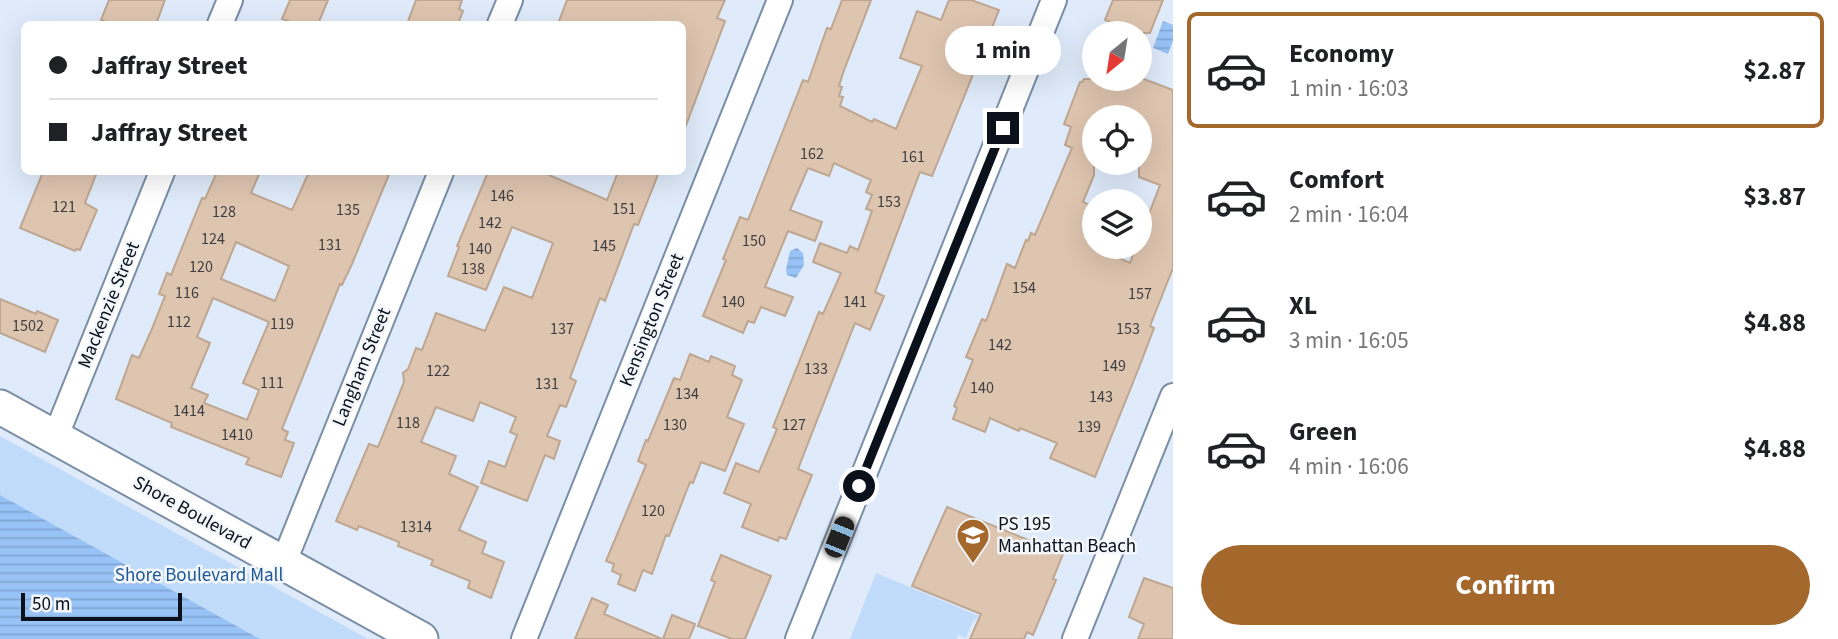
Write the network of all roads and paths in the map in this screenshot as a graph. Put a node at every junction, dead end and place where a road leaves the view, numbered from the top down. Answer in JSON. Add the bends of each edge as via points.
{"nodes":[{"id":1,"x":230,"y":0,"type":"edge"},
{"id":2,"x":510,"y":0,"type":"edge"},
{"id":3,"x":780,"y":0,"type":"edge"},
{"id":4,"x":1054,"y":0,"type":"edge"},
{"id":5,"x":221,"y":21,"type":"edge"},
{"id":6,"x":501,"y":21,"type":"edge"},
{"id":7,"x":161,"y":175,"type":"edge"},
{"id":8,"x":440,"y":175,"type":"edge"},
{"id":9,"x":1173,"y":396,"type":"edge"},
{"id":10,"x":0,"y":407,"type":"edge"},
{"id":11,"x":55,"y":438,"type":"junction"},
{"id":12,"x":283,"y":564,"type":"junction"},
{"id":13,"x":421,"y":639,"type":"edge"},
{"id":14,"x":524,"y":639,"type":"edge"},
{"id":15,"x":798,"y":639,"type":"edge"},
{"id":16,"x":1075,"y":639,"type":"edge"}],
"edges":[{"from":1,"to":5,"type":"street"},
{"from":2,"to":6,"type":"street"},
{"from":3,"to":14,"type":"street","name":"Kensington Street"},
{"from":4,"to":15,"type":"street"},
{"from":7,"to":11,"type":"street","name":"Mackenzie Street"},
{"from":8,"to":12,"type":"street","name":"Langham Street"},
{"from":9,"to":16,"type":"street"},
{"from":10,"to":11,"type":"main road","name":"Shore Boulevard"},
{"from":11,"to":12,"type":"main road","name":"Shore Boulevard"},
{"from":12,"to":13,"type":"main road","name":"Shore Boulevard"}]}
